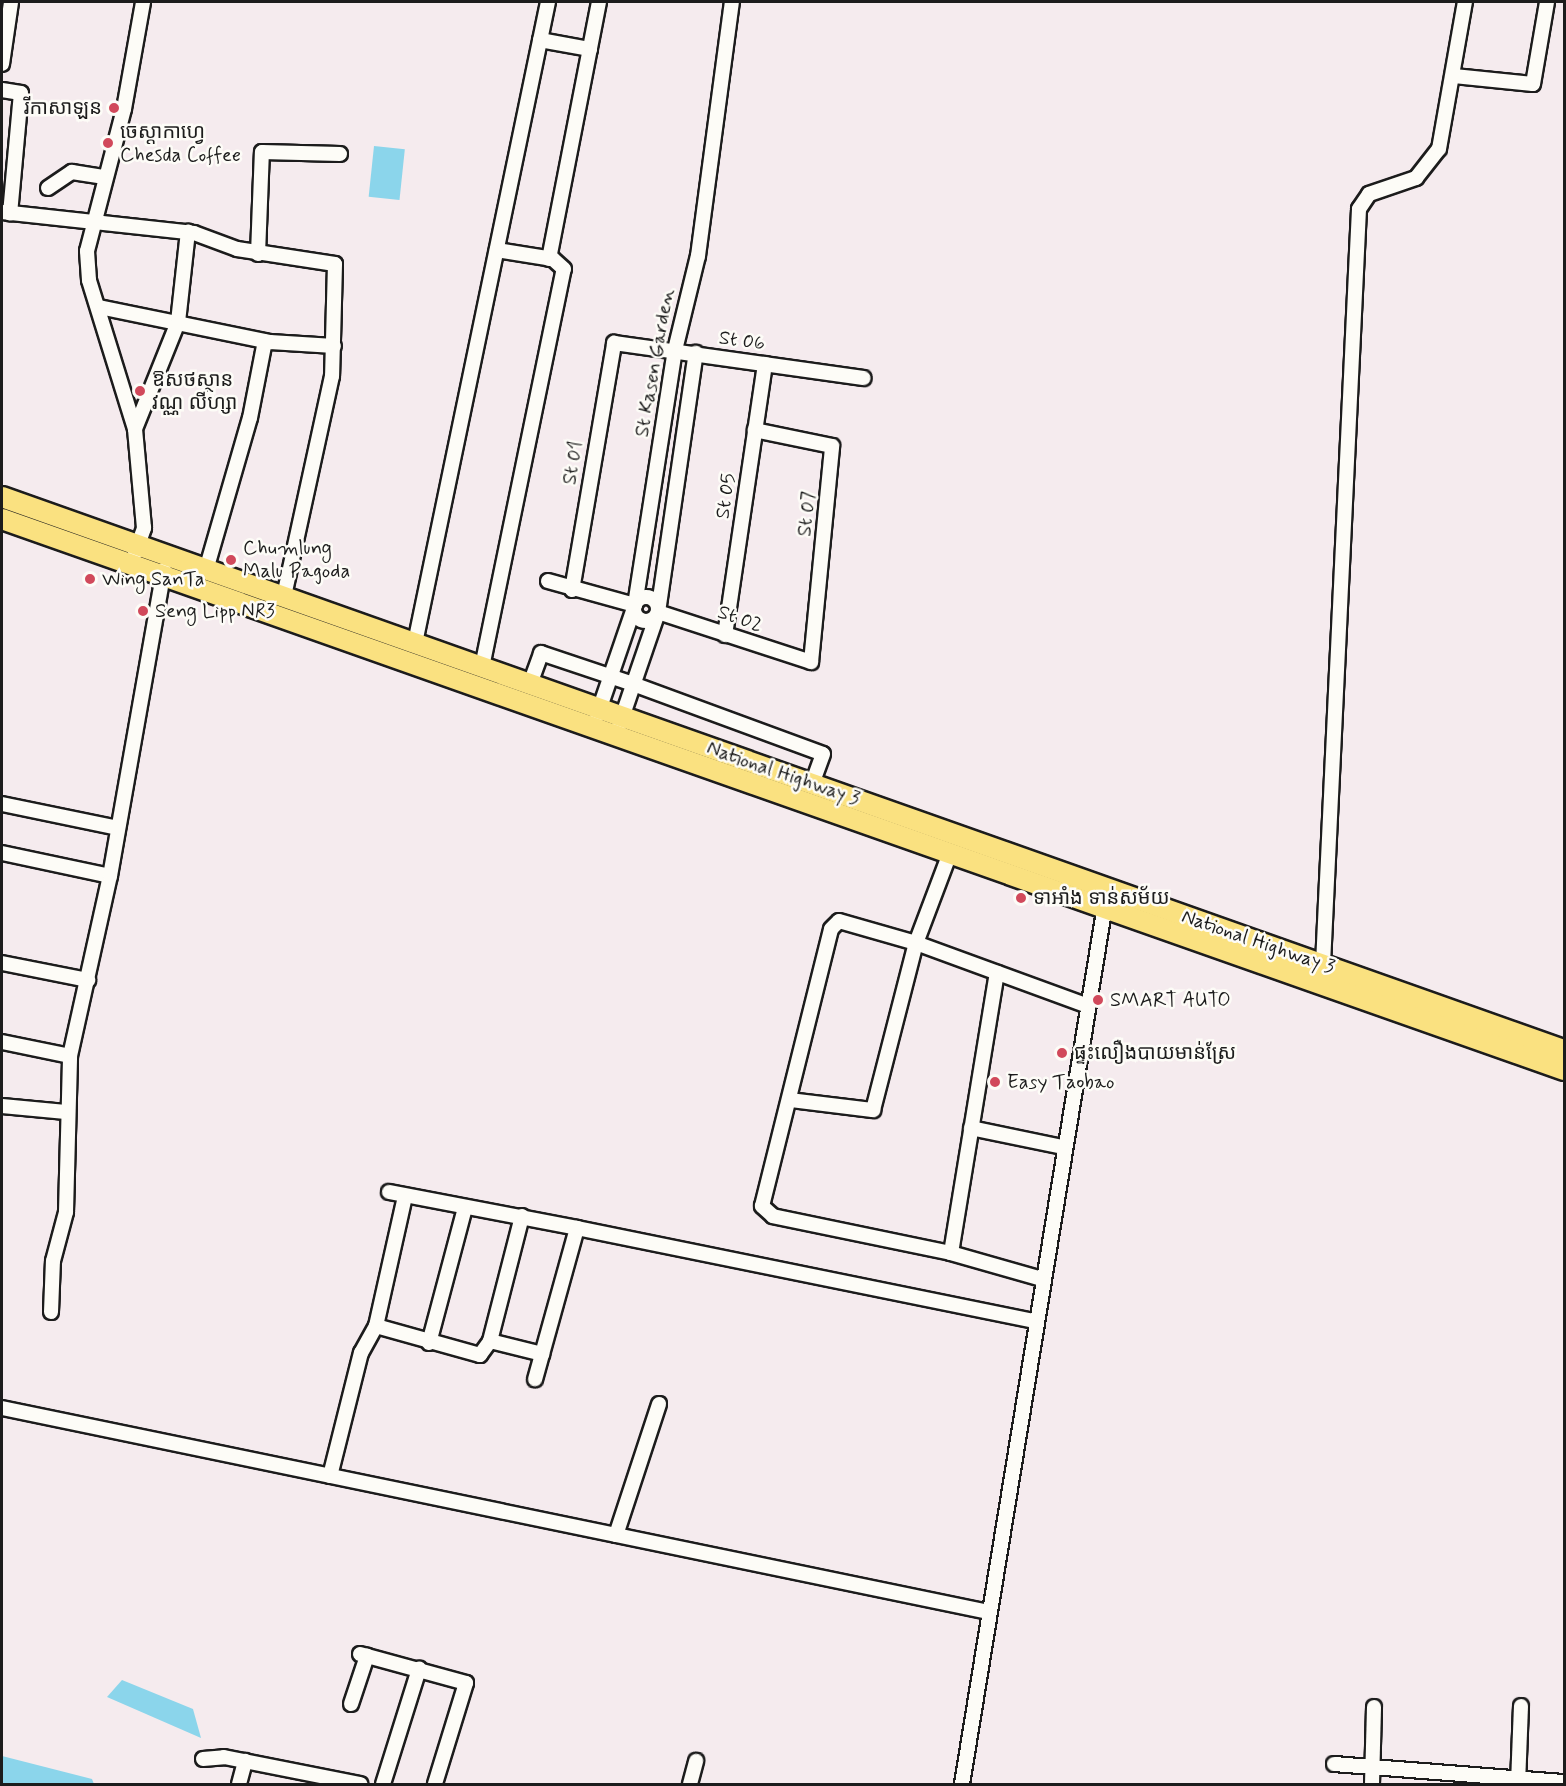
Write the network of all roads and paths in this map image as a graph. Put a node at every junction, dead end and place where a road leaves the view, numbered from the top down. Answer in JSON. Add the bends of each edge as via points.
{"nodes":[{"id":1,"x":11,"y":2,"type":"edge"},
{"id":2,"x":143,"y":2,"type":"edge"},
{"id":3,"x":548,"y":2,"type":"edge"},
{"id":4,"x":599,"y":2,"type":"edge"},
{"id":5,"x":732,"y":2,"type":"edge"},
{"id":6,"x":1465,"y":2,"type":"edge"},
{"id":7,"x":1547,"y":2,"type":"edge"},
{"id":8,"x":540,"y":40,"type":"junction"},
{"id":9,"x":590,"y":49,"type":"junction"},
{"id":10,"x":2,"y":64,"type":"edge"},
{"id":11,"x":1454,"y":76,"type":"junction"},
{"id":12,"x":2,"y":90,"type":"edge"},
{"id":13,"x":8,"y":152,"type":"edge"},
{"id":14,"x":340,"y":154,"type":"dead end"},
{"id":15,"x":105,"y":177,"type":"junction"},
{"id":16,"x":48,"y":188,"type":"dead end"},
{"id":17,"x":6,"y":213,"type":"edge"},
{"id":18,"x":91,"y":223,"type":"junction"},
{"id":19,"x":188,"y":232,"type":"junction"},
{"id":20,"x":497,"y":250,"type":"junction"},
{"id":21,"x":258,"y":254,"type":"junction"},
{"id":22,"x":549,"y":259,"type":"junction"},
{"id":23,"x":99,"y":307,"type":"junction"},
{"id":24,"x":178,"y":322,"type":"junction"},
{"id":25,"x":265,"y":340,"type":"junction"},
{"id":26,"x":614,"y":343,"type":"joint"},
{"id":27,"x":334,"y":346,"type":"junction"},
{"id":28,"x":675,"y":350,"type":"junction"},
{"id":29,"x":696,"y":354,"type":"junction"},
{"id":30,"x":765,"y":364,"type":"junction"},
{"id":31,"x":864,"y":378,"type":"dead end"},
{"id":32,"x":135,"y":429,"type":"junction"},
{"id":33,"x":755,"y":430,"type":"junction"},
{"id":34,"x":2,"y":497,"type":"edge"},
{"id":35,"x":2,"y":519,"type":"edge"},
{"id":36,"x":134,"y":555,"type":"junction"},
{"id":37,"x":165,"y":566,"type":"junction"},
{"id":38,"x":206,"y":570,"type":"junction"},
{"id":39,"x":548,"y":581,"type":"dead end"},
{"id":40,"x":572,"y":590,"type":"junction"},
{"id":41,"x":284,"y":597,"type":"junction"},
{"id":42,"x":634,"y":605,"type":"junction"},
{"id":43,"x":658,"y":612,"type":"junction"},
{"id":44,"x":725,"y":635,"type":"junction"},
{"id":45,"x":415,"y":644,"type":"junction"},
{"id":46,"x":809,"y":663,"type":"joint"},
{"id":47,"x":482,"y":667,"type":"junction"},
{"id":48,"x":610,"y":677,"type":"junction"},
{"id":49,"x":530,"y":684,"type":"junction"},
{"id":50,"x":633,"y":684,"type":"junction"},
{"id":51,"x":597,"y":718,"type":"junction"},
{"id":52,"x":619,"y":726,"type":"junction"},
{"id":53,"x":812,"y":784,"type":"junction"},
{"id":54,"x":2,"y":804,"type":"edge"},
{"id":55,"x":118,"y":828,"type":"junction"},
{"id":56,"x":2,"y":853,"type":"edge"},
{"id":57,"x":950,"y":853,"type":"junction"},
{"id":58,"x":110,"y":876,"type":"junction"},
{"id":59,"x":1106,"y":898,"type":"junction"},
{"id":60,"x":916,"y":943,"type":"junction"},
{"id":61,"x":2,"y":963,"type":"edge"},
{"id":62,"x":1323,"y":964,"type":"junction"},
{"id":63,"x":997,"y":973,"type":"junction"},
{"id":64,"x":88,"y":980,"type":"junction"},
{"id":65,"x":1088,"y":1006,"type":"junction"},
{"id":66,"x":2,"y":1042,"type":"edge"},
{"id":67,"x":1564,"y":1050,"type":"edge"},
{"id":68,"x":70,"y":1056,"type":"junction"},
{"id":69,"x":1564,"y":1070,"type":"edge"},
{"id":70,"x":790,"y":1100,"type":"junction"},
{"id":71,"x":2,"y":1106,"type":"edge"},
{"id":72,"x":66,"y":1112,"type":"junction"},
{"id":73,"x":971,"y":1128,"type":"junction"},
{"id":74,"x":1063,"y":1147,"type":"junction"},
{"id":75,"x":389,"y":1192,"type":"dead end"},
{"id":76,"x":405,"y":1196,"type":"junction"},
{"id":77,"x":465,"y":1208,"type":"junction"},
{"id":78,"x":522,"y":1216,"type":"junction"},
{"id":79,"x":578,"y":1228,"type":"junction"},
{"id":80,"x":951,"y":1253,"type":"junction"},
{"id":81,"x":1042,"y":1279,"type":"junction"},
{"id":82,"x":51,"y":1312,"type":"dead end"},
{"id":83,"x":1035,"y":1321,"type":"junction"},
{"id":84,"x":376,"y":1326,"type":"junction"},
{"id":85,"x":490,"y":1341,"type":"junction"},
{"id":86,"x":429,"y":1343,"type":"junction"},
{"id":87,"x":542,"y":1354,"type":"junction"},
{"id":88,"x":535,"y":1379,"type":"dead end"},
{"id":89,"x":659,"y":1404,"type":"dead end"},
{"id":90,"x":2,"y":1408,"type":"edge"},
{"id":91,"x":330,"y":1476,"type":"junction"},
{"id":92,"x":616,"y":1535,"type":"junction"},
{"id":93,"x":989,"y":1612,"type":"junction"},
{"id":94,"x":419,"y":1669,"type":"junction"},
{"id":95,"x":351,"y":1704,"type":"dead end"},
{"id":96,"x":1521,"y":1706,"type":"dead end"},
{"id":97,"x":1374,"y":1707,"type":"dead end"},
{"id":98,"x":203,"y":1759,"type":"dead end"},
{"id":99,"x":244,"y":1761,"type":"junction"},
{"id":100,"x":696,"y":1761,"type":"dead end"},
{"id":101,"x":1334,"y":1764,"type":"dead end"},
{"id":102,"x":1372,"y":1768,"type":"junction"},
{"id":103,"x":1448,"y":1778,"type":"edge"},
{"id":104,"x":1518,"y":1781,"type":"edge"},
{"id":105,"x":1564,"y":1782,"type":"edge"},
{"id":106,"x":239,"y":1785,"type":"edge"},
{"id":107,"x":360,"y":1785,"type":"edge"},
{"id":108,"x":383,"y":1785,"type":"edge"},
{"id":109,"x":435,"y":1785,"type":"edge"},
{"id":110,"x":690,"y":1785,"type":"edge"},
{"id":111,"x":962,"y":1785,"type":"edge"},
{"id":112,"x":1372,"y":1785,"type":"edge"}],
"edges":[{"from":1,"to":10,"type":"street"},
{"from":2,"to":15,"type":"street"},
{"from":3,"to":8,"type":"street"},
{"from":4,"to":9,"type":"street"},
{"from":5,"to":28,"type":"street","name":"St Kasen Garden","via":[[698,256]]},
{"from":6,"to":11,"type":"street"},
{"from":7,"to":11,"type":"street","via":[[1533,84]]},
{"from":8,"to":9,"type":"street"},
{"from":8,"to":20,"type":"street"},
{"from":9,"to":22,"type":"street"},
{"from":11,"to":62,"type":"street","via":[[1439,150],[1430,166],[1416,178],[1370,194],[1359,209]]},
{"from":12,"to":13,"type":"street","via":[[21,93]]},
{"from":13,"to":17,"type":"street"},
{"from":14,"to":21,"type":"street","via":[[262,152]]},
{"from":15,"to":16,"type":"street","via":[[72,172]]},
{"from":15,"to":18,"type":"street"},
{"from":17,"to":18,"type":"street"},
{"from":18,"to":19,"type":"street"},
{"from":18,"to":23,"type":"street","via":[[89,280]]},
{"from":19,"to":21,"type":"street"},
{"from":19,"to":24,"type":"street","via":[[186,287]]},
{"from":20,"to":22,"type":"street"},
{"from":20,"to":45,"type":"street"},
{"from":21,"to":27,"type":"street","via":[[335,264]]},
{"from":22,"to":47,"type":"street","via":[[561,264],[564,281]]},
{"from":23,"to":24,"type":"street"},
{"from":23,"to":32,"type":"street"},
{"from":24,"to":25,"type":"street"},
{"from":24,"to":32,"type":"street"},
{"from":25,"to":27,"type":"street"},
{"from":25,"to":38,"type":"street","via":[[250,418]]},
{"from":26,"to":28,"type":"street","name":"St 06"},
{"from":26,"to":40,"type":"street","name":"St 01"},
{"from":27,"to":41,"type":"street","via":[[312,486]]},
{"from":28,"to":29,"type":"street","name":"St 06"},
{"from":28,"to":42,"type":"street","name":"St Kasen Garden"},
{"from":29,"to":30,"type":"street","name":"St 06"},
{"from":29,"to":43,"type":"street","name":"St Kasen Garden"},
{"from":30,"to":31,"type":"street","name":"St 06"},
{"from":30,"to":33,"type":"street","name":"St 05"},
{"from":32,"to":36,"type":"street","via":[[144,528]]},
{"from":33,"to":44,"type":"street","name":"St 05"},
{"from":33,"to":46,"type":"street","name":"St 07","via":[[832,446]]},
{"from":34,"to":36,"type":"highway","name":"National Highway 3"},
{"from":35,"to":36,"type":"highway","name":"National Highway 3"},
{"from":36,"to":37,"type":"highway","name":"National Highway 3"},
{"from":37,"to":38,"type":"highway","name":"National Highway 3"},
{"from":37,"to":51,"type":"highway","name":"National Highway 3"},
{"from":37,"to":55,"type":"street"},
{"from":38,"to":41,"type":"highway","name":"National Highway 3"},
{"from":39,"to":40,"type":"street"},
{"from":40,"to":42,"type":"street"},
{"from":41,"to":45,"type":"highway","name":"National Highway 3"},
{"from":42,"to":43,"type":"street","name":"St 02","via":[[643,621]]},
{"from":42,"to":48,"type":"street","name":"St Kasen Garden"},
{"from":43,"to":44,"type":"street","name":"St 02"},
{"from":43,"to":50,"type":"street","name":"St Kasen Garden"},
{"from":44,"to":46,"type":"street","name":"St 02"},
{"from":45,"to":47,"type":"highway","name":"National Highway 3"},
{"from":47,"to":49,"type":"highway","name":"National Highway 3"},
{"from":48,"to":49,"type":"street","via":[[541,653]]},
{"from":48,"to":50,"type":"street"},
{"from":48,"to":51,"type":"street","name":"St Kasen Garden"},
{"from":49,"to":51,"type":"highway","name":"National Highway 3"},
{"from":50,"to":52,"type":"street","name":"St Kasen Garden"},
{"from":50,"to":53,"type":"street","via":[[823,754]]},
{"from":51,"to":52,"type":"highway","name":"National Highway 3"},
{"from":52,"to":53,"type":"highway","name":"National Highway 3"},
{"from":52,"to":57,"type":"highway","name":"National Highway 3"},
{"from":53,"to":59,"type":"highway","name":"National Highway 3"},
{"from":54,"to":55,"type":"street"},
{"from":55,"to":58,"type":"street"},
{"from":56,"to":58,"type":"street"},
{"from":57,"to":59,"type":"highway","name":"National Highway 3"},
{"from":57,"to":60,"type":"street"},
{"from":58,"to":64,"type":"street"},
{"from":59,"to":62,"type":"highway","name":"National Highway 3"},
{"from":59,"to":65,"type":"street"},
{"from":59,"to":69,"type":"highway","name":"National Highway 3"},
{"from":60,"to":63,"type":"street"},
{"from":60,"to":70,"type":"street","via":[[873,1110]]},
{"from":60,"to":70,"type":"street","via":[[847,921],[831,929]]},
{"from":61,"to":64,"type":"street"},
{"from":62,"to":67,"type":"highway","name":"National Highway 3"},
{"from":63,"to":65,"type":"street"},
{"from":63,"to":73,"type":"street"},
{"from":64,"to":68,"type":"street"},
{"from":65,"to":74,"type":"street"},
{"from":66,"to":68,"type":"street"},
{"from":68,"to":72,"type":"street"},
{"from":70,"to":80,"type":"street","via":[[762,1206],[765,1213]]},
{"from":71,"to":72,"type":"street"},
{"from":72,"to":82,"type":"street","via":[[66,1212],[53,1262]]},
{"from":73,"to":74,"type":"street"},
{"from":73,"to":80,"type":"street"},
{"from":74,"to":81,"type":"street"},
{"from":75,"to":76,"type":"street"},
{"from":76,"to":77,"type":"street"},
{"from":76,"to":84,"type":"street"},
{"from":77,"to":78,"type":"street"},
{"from":77,"to":86,"type":"street"},
{"from":78,"to":79,"type":"street"},
{"from":78,"to":85,"type":"street"},
{"from":79,"to":83,"type":"street"},
{"from":79,"to":87,"type":"street"},
{"from":80,"to":81,"type":"street"},
{"from":81,"to":83,"type":"street"},
{"from":83,"to":93,"type":"street"},
{"from":84,"to":86,"type":"street"},
{"from":84,"to":91,"type":"street","via":[[361,1353]]},
{"from":85,"to":86,"type":"street","via":[[480,1354]]},
{"from":85,"to":87,"type":"street"},
{"from":87,"to":88,"type":"street"},
{"from":89,"to":92,"type":"street"},
{"from":90,"to":91,"type":"street"},
{"from":91,"to":92,"type":"street"},
{"from":92,"to":93,"type":"street"},
{"from":93,"to":111,"type":"street"},
{"from":94,"to":95,"type":"street","via":[[363,1655]]},
{"from":94,"to":108,"type":"street"},
{"from":94,"to":109,"type":"street","via":[[466,1683]]},
{"from":96,"to":104,"type":"street"},
{"from":97,"to":102,"type":"street"},
{"from":98,"to":99,"type":"street"},
{"from":99,"to":106,"type":"street"},
{"from":99,"to":107,"type":"street"},
{"from":100,"to":110,"type":"street"},
{"from":101,"to":102,"type":"street"},
{"from":102,"to":103,"type":"street"},
{"from":102,"to":112,"type":"street"},
{"from":103,"to":104,"type":"street"},
{"from":104,"to":105,"type":"street"}]}
